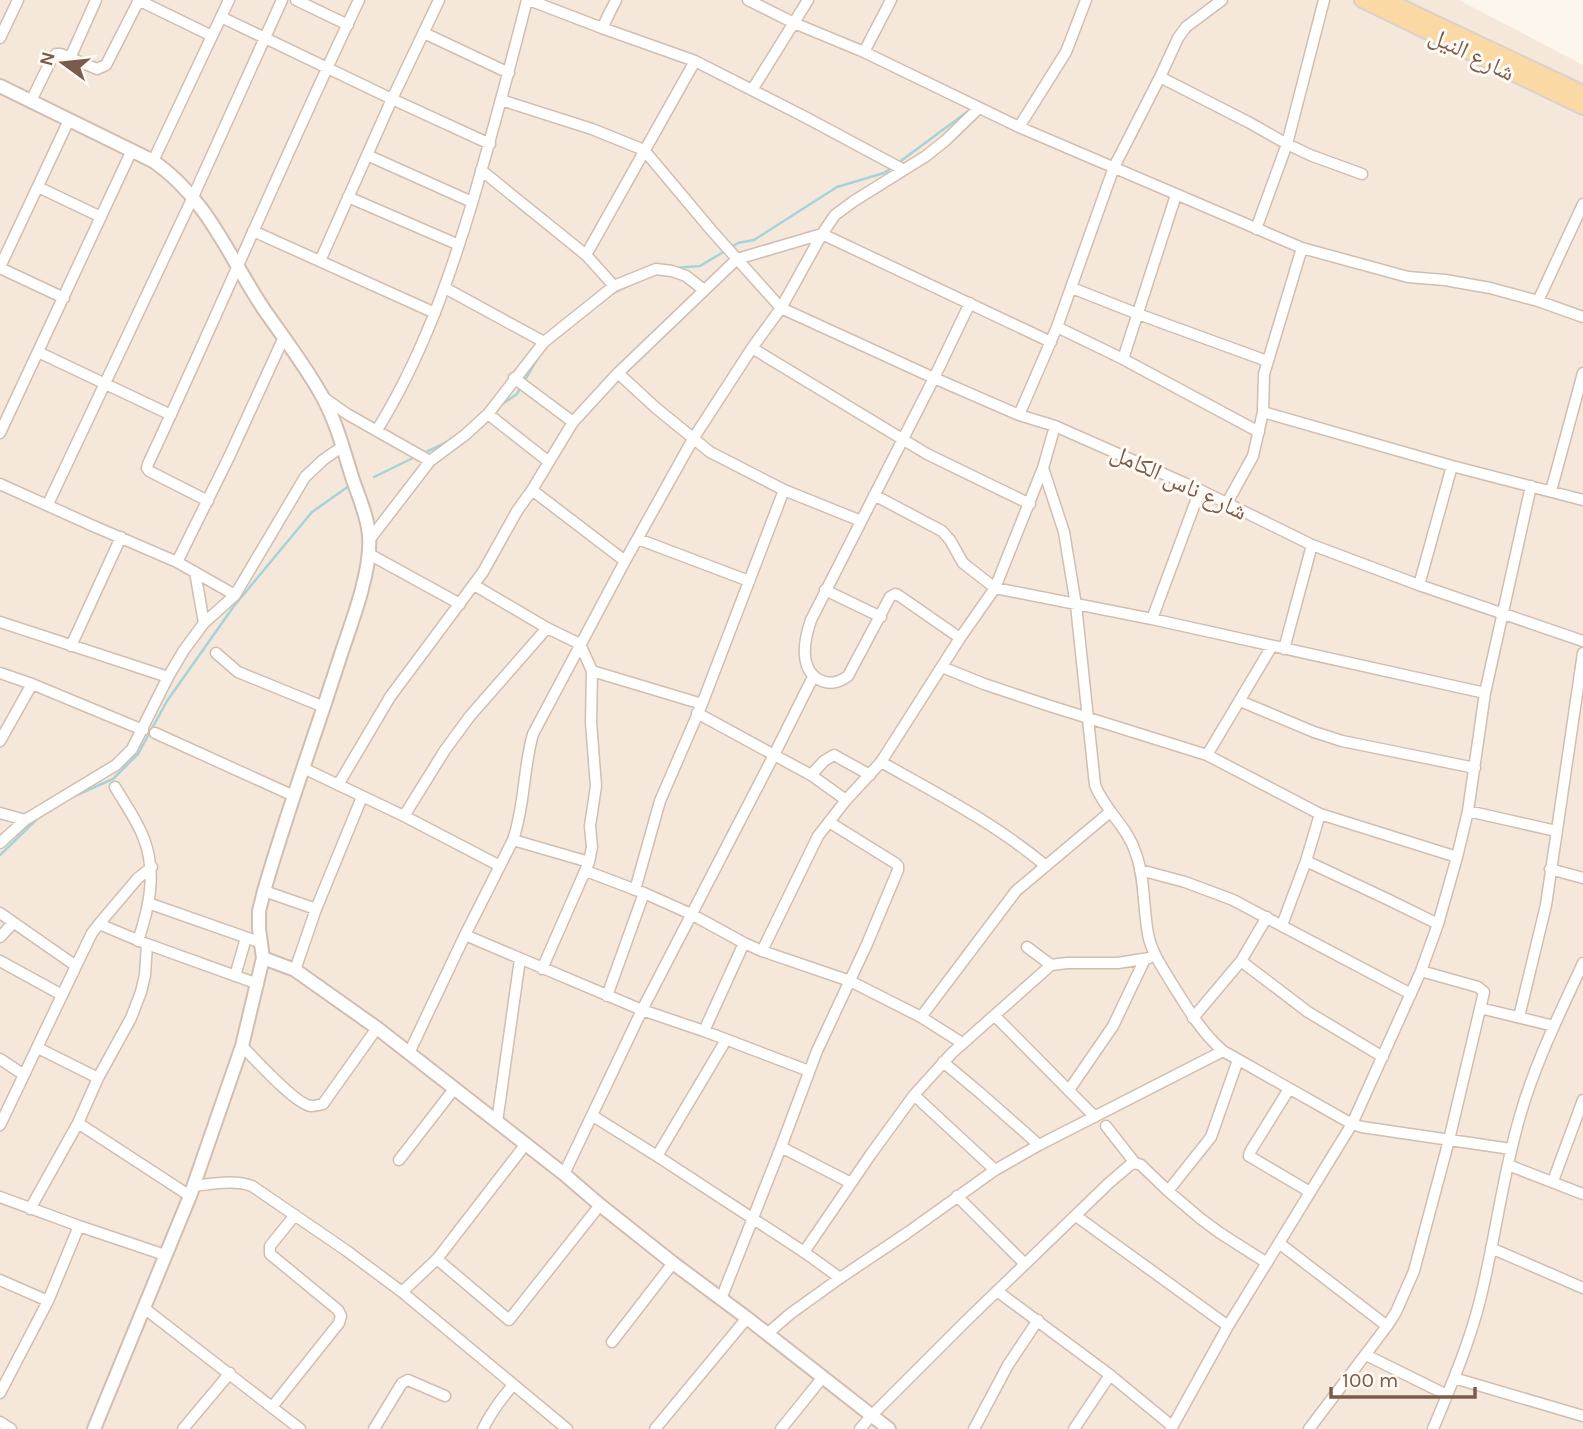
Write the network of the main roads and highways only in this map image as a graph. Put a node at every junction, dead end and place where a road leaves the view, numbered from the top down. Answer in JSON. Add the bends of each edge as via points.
{"nodes":[{"id":1,"x":1362,"y":0,"type":"edge"},
{"id":2,"x":1386,"y":0,"type":"edge"},
{"id":3,"x":1583,"y":93,"type":"edge"},
{"id":4,"x":1583,"y":107,"type":"edge"}],
"edges":[{"from":1,"to":4,"type":"main road","name":"شارع النيل"},
{"from":2,"to":3,"type":"main road","name":"شارع النيل"}]}
